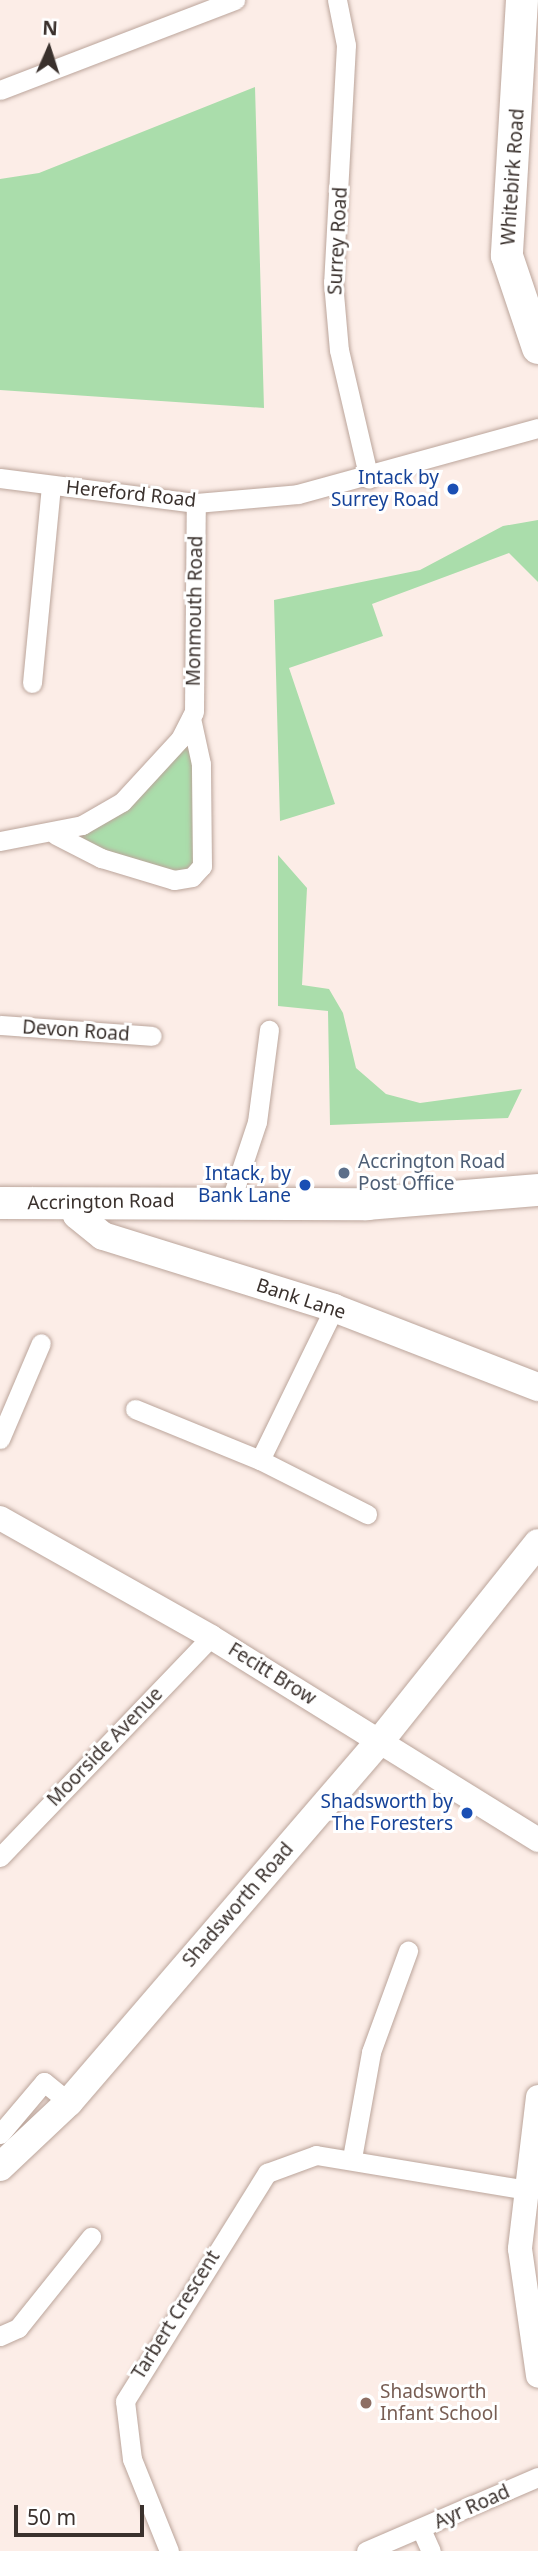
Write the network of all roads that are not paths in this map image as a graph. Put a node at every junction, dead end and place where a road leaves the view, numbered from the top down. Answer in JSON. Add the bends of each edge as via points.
{"nodes":[{"id":1,"x":235,"y":0,"type":"edge"},
{"id":2,"x":337,"y":0,"type":"edge"},
{"id":3,"x":523,"y":0,"type":"edge"},
{"id":4,"x":0,"y":90,"type":"edge"},
{"id":5,"x":538,"y":348,"type":"edge"},
{"id":6,"x":538,"y":428,"type":"edge"},
{"id":7,"x":0,"y":478,"type":"edge"},
{"id":8,"x":369,"y":479,"type":"junction"},
{"id":9,"x":51,"y":486,"type":"junction"},
{"id":10,"x":196,"y":503,"type":"junction"},
{"id":11,"x":32,"y":683,"type":"dead end"},
{"id":12,"x":191,"y":718,"type":"junction"},
{"id":13,"x":56,"y":835,"type":"junction"},
{"id":14,"x":0,"y":841,"type":"edge"},
{"id":15,"x":0,"y":1025,"type":"edge"},
{"id":16,"x":269,"y":1030,"type":"dead end"},
{"id":17,"x":152,"y":1036,"type":"dead end"},
{"id":18,"x":538,"y":1190,"type":"edge"},
{"id":19,"x":231,"y":1200,"type":"junction"},
{"id":20,"x":0,"y":1203,"type":"edge"},
{"id":21,"x":75,"y":1203,"type":"junction"},
{"id":22,"x":334,"y":1308,"type":"junction"},
{"id":23,"x":41,"y":1343,"type":"dead end"},
{"id":24,"x":538,"y":1387,"type":"edge"},
{"id":25,"x":135,"y":1409,"type":"dead end"},
{"id":26,"x":0,"y":1438,"type":"edge"},
{"id":27,"x":260,"y":1460,"type":"junction"},
{"id":28,"x":367,"y":1514,"type":"dead end"},
{"id":29,"x":0,"y":1518,"type":"edge"},
{"id":30,"x":538,"y":1543,"type":"edge"},
{"id":31,"x":211,"y":1637,"type":"junction"},
{"id":32,"x":380,"y":1741,"type":"junction"},
{"id":33,"x":538,"y":1840,"type":"edge"},
{"id":34,"x":0,"y":1857,"type":"edge"},
{"id":35,"x":408,"y":1951,"type":"dead end"},
{"id":36,"x":538,"y":2097,"type":"edge"},
{"id":37,"x":69,"y":2102,"type":"junction"},
{"id":38,"x":0,"y":2134,"type":"edge"},
{"id":39,"x":352,"y":2158,"type":"junction"},
{"id":40,"x":0,"y":2167,"type":"edge"},
{"id":41,"x":522,"y":2189,"type":"junction"},
{"id":42,"x":92,"y":2237,"type":"dead end"},
{"id":43,"x":0,"y":2336,"type":"edge"},
{"id":44,"x":538,"y":2376,"type":"edge"},
{"id":45,"x":538,"y":2477,"type":"edge"},
{"id":46,"x":421,"y":2529,"type":"junction"},
{"id":47,"x":169,"y":2551,"type":"edge"},
{"id":48,"x":366,"y":2551,"type":"edge"},
{"id":49,"x":431,"y":2551,"type":"edge"}],
"edges":[{"from":1,"to":4,"type":"street"},
{"from":2,"to":8,"type":"street","name":"Surrey Road","via":[[346,45],[333,282],[339,350]]},
{"from":3,"to":5,"type":"main road","name":"Whitebirk Road","via":[[507,256]]},
{"from":6,"to":8,"type":"street","name":"Hereford Road"},
{"from":7,"to":9,"type":"street","name":"Hereford Road"},
{"from":8,"to":10,"type":"street","name":"Hereford Road"},
{"from":9,"to":10,"type":"street","name":"Hereford Road"},
{"from":9,"to":11,"type":"street","name":"Hereford Road"},
{"from":10,"to":12,"type":"street","name":"Monmouth Road"},
{"from":12,"to":13,"type":"street","name":"Monmouth Road","via":[[169,758],[122,803]]},
{"from":12,"to":13,"type":"street","name":"Monmouth Road","via":[[201,764],[202,866],[191,877],[174,880],[101,859]]},
{"from":13,"to":14,"type":"street","name":"Monmouth Road"},
{"from":15,"to":17,"type":"street","name":"Devon Road"},
{"from":16,"to":19,"type":"street","via":[[257,1122]]},
{"from":18,"to":19,"type":"main road","name":"Accrington Road","via":[[367,1204]]},
{"from":19,"to":21,"type":"main road","name":"Accrington Road"},
{"from":20,"to":21,"type":"main road","name":"Accrington Road"},
{"from":21,"to":22,"type":"main road","name":"Bank Lane","via":[[77,1215],[103,1236]]},
{"from":22,"to":24,"type":"main road","name":"Bank Lane"},
{"from":22,"to":27,"type":"street"},
{"from":23,"to":26,"type":"street"},
{"from":25,"to":27,"type":"street"},
{"from":27,"to":28,"type":"street"},
{"from":29,"to":31,"type":"street","name":"Fecitt Brow"},
{"from":30,"to":32,"type":"main road","name":"Shadsworth Road"},
{"from":31,"to":32,"type":"street","name":"Fecitt Brow"},
{"from":31,"to":34,"type":"street","name":"Moorside Avenue"},
{"from":32,"to":33,"type":"street","name":"Fecitt Brow"},
{"from":32,"to":37,"type":"main road","name":"Shadsworth Road"},
{"from":35,"to":39,"type":"street","via":[[371,2052]]},
{"from":36,"to":41,"type":"street"},
{"from":37,"to":38,"type":"street","via":[[44,2082]]},
{"from":37,"to":40,"type":"main road","name":"Shadsworth Road"},
{"from":39,"to":41,"type":"street","name":"Tarbert Crescent"},
{"from":39,"to":47,"type":"street","name":"Tarbert Crescent","via":[[301,2157],[267,2173],[131,2389],[122,2415],[132,2459]]},
{"from":41,"to":44,"type":"street","via":[[520,2249]]},
{"from":42,"to":43,"type":"street","via":[[18,2329]]},
{"from":45,"to":46,"type":"street","name":"Ayr Road"},
{"from":46,"to":48,"type":"street","name":"Ayr Road"},
{"from":46,"to":49,"type":"street"}]}
